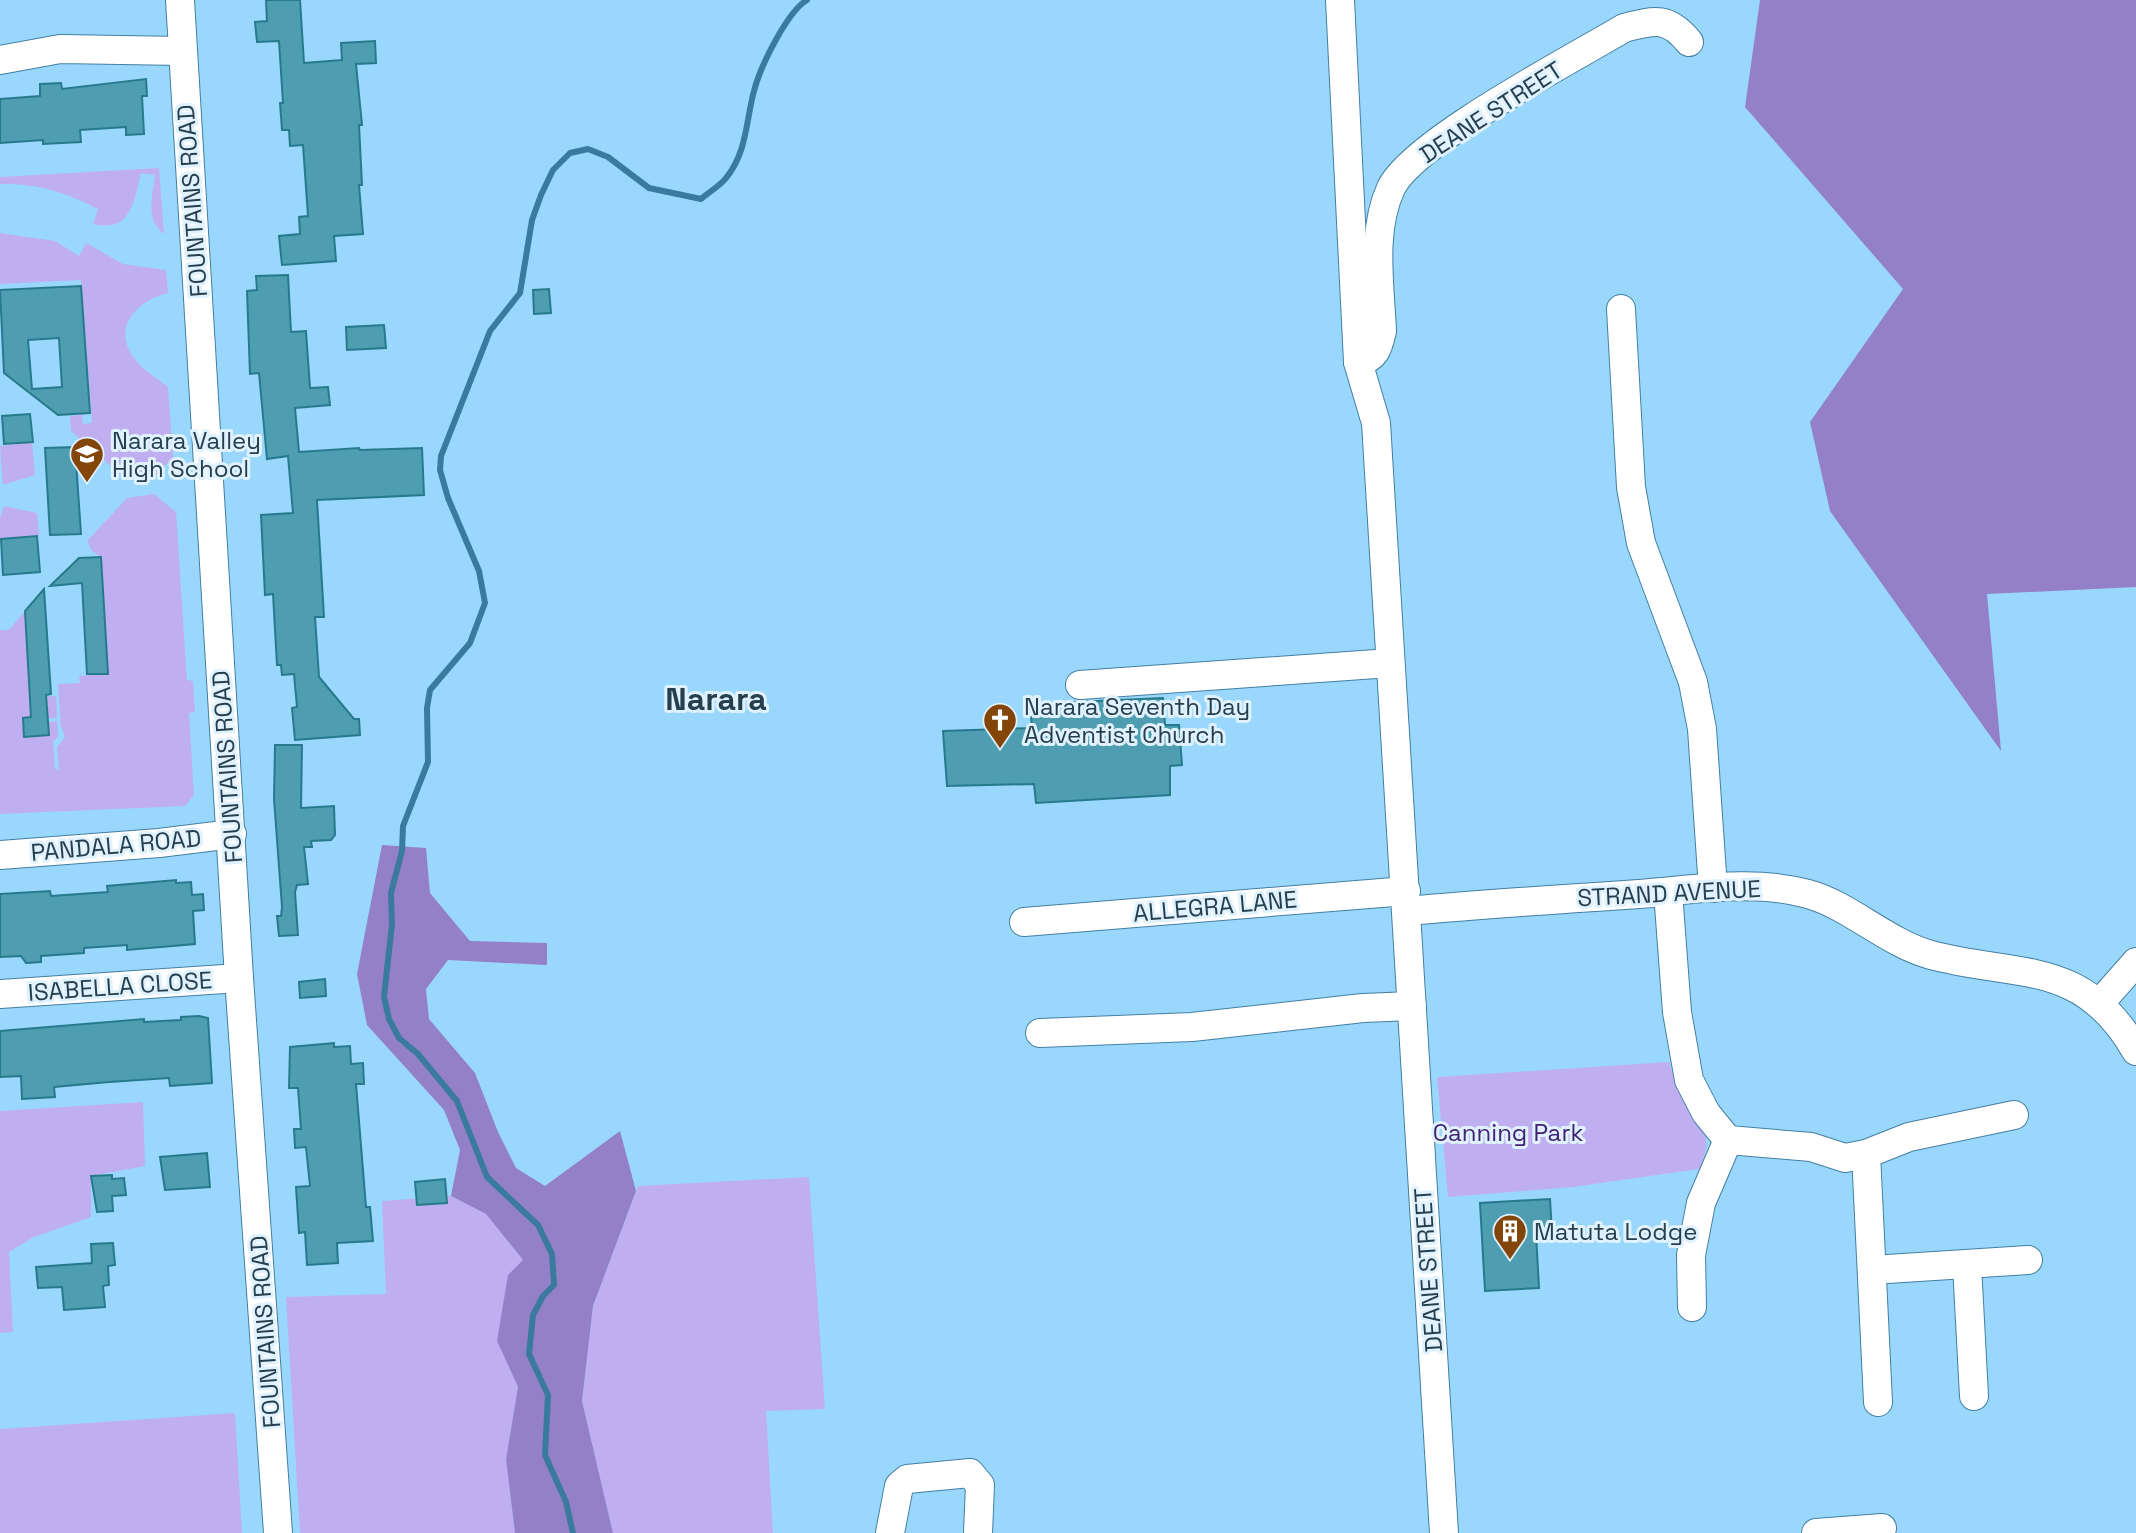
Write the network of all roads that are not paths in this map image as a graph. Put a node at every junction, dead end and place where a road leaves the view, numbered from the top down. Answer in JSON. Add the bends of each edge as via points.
{"nodes":[{"id":1,"x":180,"y":0,"type":"edge"},
{"id":2,"x":1340,"y":0,"type":"edge"},
{"id":3,"x":1689,"y":42,"type":"dead end"},
{"id":4,"x":182,"y":51,"type":"junction"},
{"id":5,"x":0,"y":60,"type":"edge"},
{"id":6,"x":1621,"y":309,"type":"dead end"},
{"id":7,"x":1358,"y":362,"type":"junction"},
{"id":8,"x":1390,"y":663,"type":"junction"},
{"id":9,"x":1080,"y":685,"type":"dead end"},
{"id":10,"x":232,"y":834,"type":"junction"},
{"id":11,"x":0,"y":855,"type":"edge"},
{"id":12,"x":1713,"y":888,"type":"junction"},
{"id":13,"x":1668,"y":892,"type":"junction"},
{"id":14,"x":1407,"y":901,"type":"junction"},
{"id":15,"x":1024,"y":922,"type":"dead end"},
{"id":16,"x":2136,"y":962,"type":"edge"},
{"id":17,"x":239,"y":978,"type":"junction"},
{"id":18,"x":0,"y":994,"type":"edge"},
{"id":19,"x":2099,"y":1004,"type":"junction"},
{"id":20,"x":1412,"y":1006,"type":"junction"},
{"id":21,"x":1040,"y":1033,"type":"dead end"},
{"id":22,"x":2136,"y":1051,"type":"edge"},
{"id":23,"x":2014,"y":1115,"type":"dead end"},
{"id":24,"x":1728,"y":1140,"type":"junction"},
{"id":25,"x":1866,"y":1154,"type":"junction"},
{"id":26,"x":2028,"y":1260,"type":"dead end"},
{"id":27,"x":1967,"y":1265,"type":"junction"},
{"id":28,"x":1872,"y":1270,"type":"junction"},
{"id":29,"x":1692,"y":1307,"type":"dead end"},
{"id":30,"x":1974,"y":1396,"type":"dead end"},
{"id":31,"x":1878,"y":1402,"type":"dead end"},
{"id":32,"x":1882,"y":1528,"type":"dead end"},
{"id":33,"x":278,"y":1533,"type":"edge"},
{"id":34,"x":890,"y":1533,"type":"edge"},
{"id":35,"x":978,"y":1533,"type":"edge"},
{"id":36,"x":1444,"y":1533,"type":"edge"},
{"id":37,"x":1816,"y":1533,"type":"edge"}],
"edges":[{"from":1,"to":4,"type":"street","name":"FOUNTAINS ROAD"},
{"from":2,"to":7,"type":"street","name":"DEANE STREET"},
{"from":3,"to":7,"type":"street","name":"DEANE STREET","via":[[1667,22],[1624,28],[1454,130],[1399,175],[1380,223],[1379,347],[1368,360]]},
{"from":4,"to":5,"type":"street","via":[[60,49]]},
{"from":4,"to":10,"type":"street","name":"FOUNTAINS ROAD"},
{"from":6,"to":12,"type":"street","via":[[1630,487],[1641,543],[1693,682],[1702,729]]},
{"from":7,"to":8,"type":"street","name":"DEANE STREET","via":[[1376,423]]},
{"from":8,"to":9,"type":"street"},
{"from":8,"to":14,"type":"street","name":"DEANE STREET"},
{"from":10,"to":11,"type":"street","name":"PANDALA ROAD"},
{"from":10,"to":17,"type":"street","name":"FOUNTAINS ROAD"},
{"from":12,"to":13,"type":"street","name":"STRAND AVENUE"},
{"from":12,"to":19,"type":"street","name":"STRAND AVENUE","via":[[1764,887],[1811,895],[1908,947],[2047,975]]},
{"from":13,"to":14,"type":"street","name":"STRAND AVENUE"},
{"from":13,"to":24,"type":"street","via":[[1677,1012],[1689,1080],[1706,1113]]},
{"from":14,"to":15,"type":"street","name":"ALLEGRA LANE"},
{"from":14,"to":20,"type":"street","name":"DEANE STREET"},
{"from":16,"to":19,"type":"street"},
{"from":17,"to":18,"type":"street","name":"ISABELLA CLOSE"},
{"from":17,"to":33,"type":"street","name":"FOUNTAINS ROAD"},
{"from":19,"to":22,"type":"street","name":"STRAND AVENUE"},
{"from":20,"to":21,"type":"street","via":[[1192,1027]]},
{"from":20,"to":36,"type":"street","name":"DEANE STREET"},
{"from":23,"to":25,"type":"street","via":[[1909,1137]]},
{"from":24,"to":25,"type":"street","via":[[1804,1146],[1845,1158]]},
{"from":24,"to":29,"type":"street","via":[[1701,1203],[1691,1255]]},
{"from":25,"to":28,"type":"street"},
{"from":26,"to":27,"type":"street"},
{"from":27,"to":28,"type":"street"},
{"from":27,"to":30,"type":"street"},
{"from":28,"to":31,"type":"street"},
{"from":32,"to":37,"type":"street"},
{"from":34,"to":35,"type":"street","via":[[899,1486],[907,1479],[970,1473],[980,1485]]}]}
